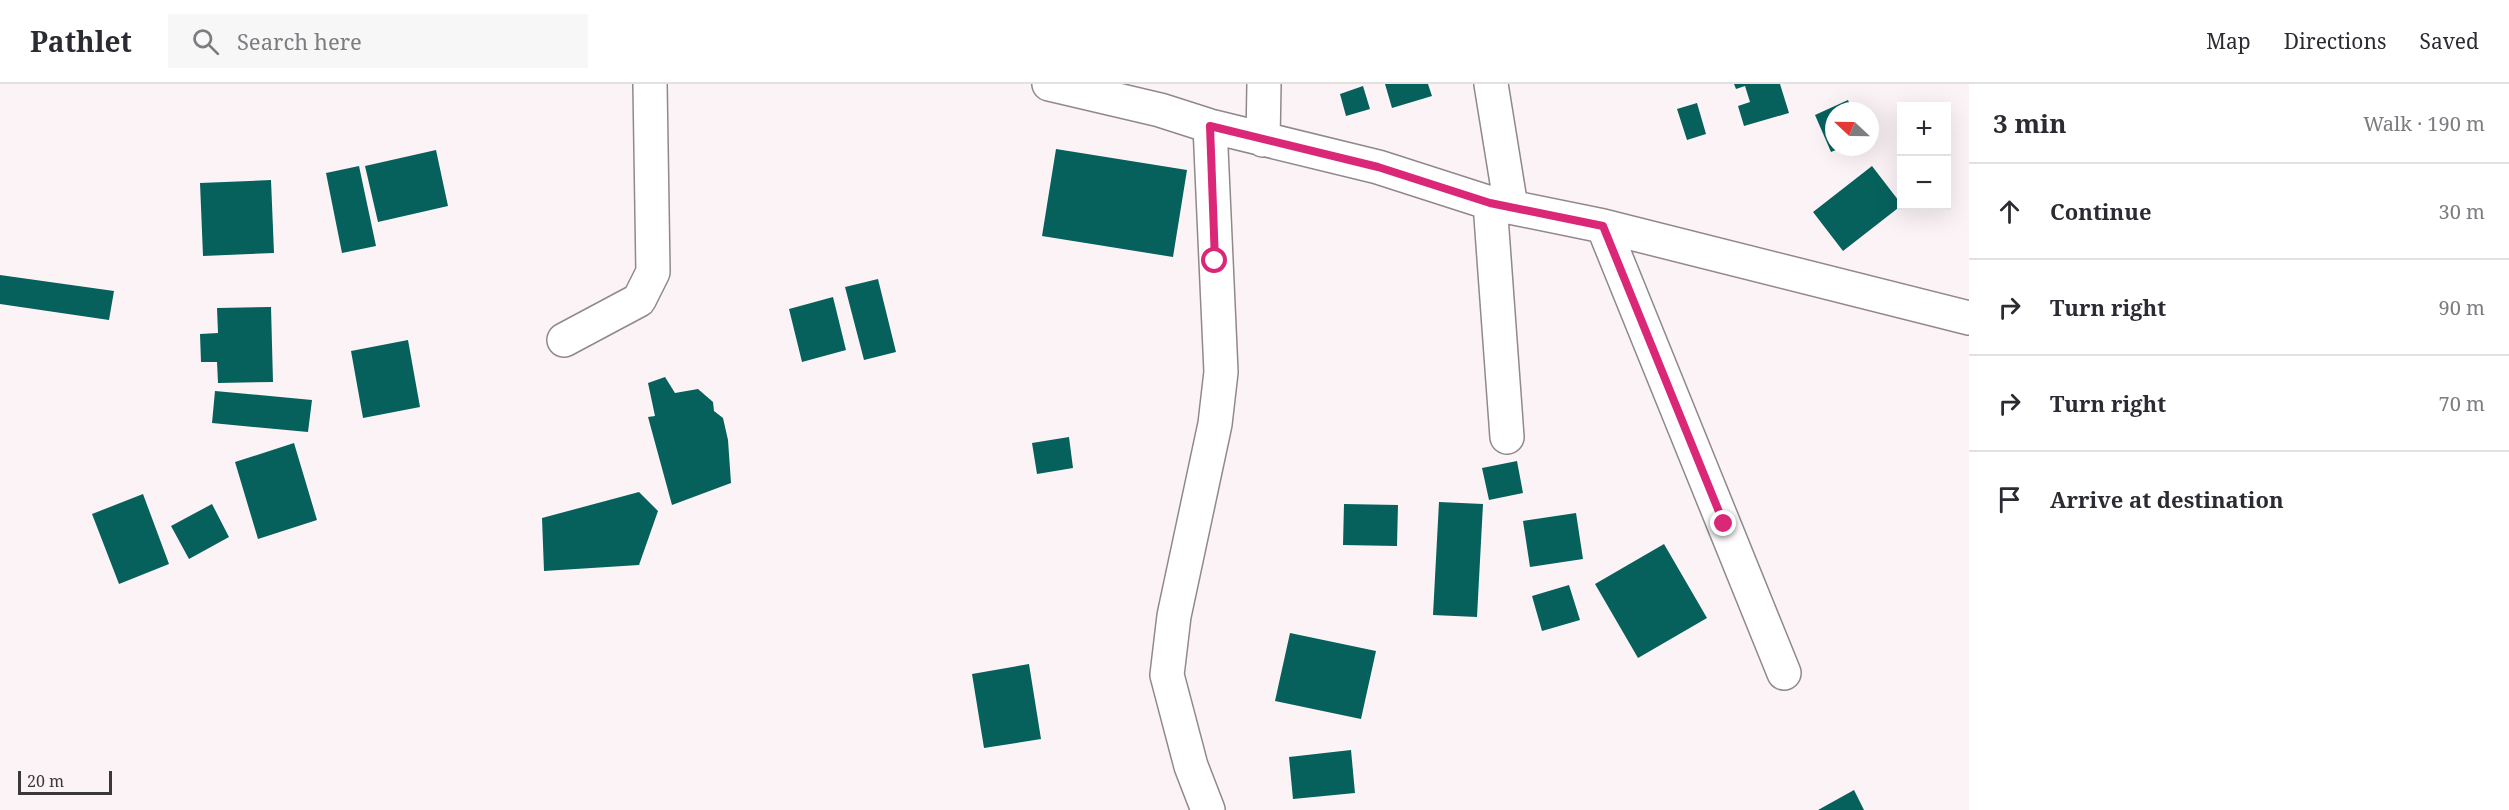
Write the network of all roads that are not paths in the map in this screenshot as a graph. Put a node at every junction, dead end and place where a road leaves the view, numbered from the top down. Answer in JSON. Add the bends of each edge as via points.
{"nodes":[{"id":1,"x":650,"y":84,"type":"edge"},
{"id":2,"x":1049,"y":84,"type":"edge"},
{"id":3,"x":1264,"y":84,"type":"edge"},
{"id":4,"x":1491,"y":84,"type":"edge"},
{"id":5,"x":1210,"y":126,"type":"junction"},
{"id":6,"x":1263,"y":140,"type":"junction"},
{"id":7,"x":1501,"y":205,"type":"junction"},
{"id":8,"x":1603,"y":226,"type":"junction"},
{"id":9,"x":1969,"y":318,"type":"edge"},
{"id":10,"x":564,"y":340,"type":"dead end"},
{"id":11,"x":1507,"y":437,"type":"dead end"},
{"id":12,"x":1784,"y":673,"type":"dead end"},
{"id":13,"x":1208,"y":810,"type":"edge"}],
"edges":[{"from":1,"to":10,"type":"street","via":[[654,272],[639,300]]},
{"from":2,"to":5,"type":"street"},
{"from":3,"to":6,"type":"street"},
{"from":4,"to":7,"type":"street"},
{"from":5,"to":6,"type":"street"},
{"from":5,"to":13,"type":"street","via":[[1221,372],[1215,424],[1174,616],[1167,675],[1191,766]]},
{"from":6,"to":7,"type":"street","via":[[1378,167]]},
{"from":7,"to":8,"type":"street"},
{"from":7,"to":11,"type":"street"},
{"from":8,"to":9,"type":"street"},
{"from":8,"to":12,"type":"street"}]}
